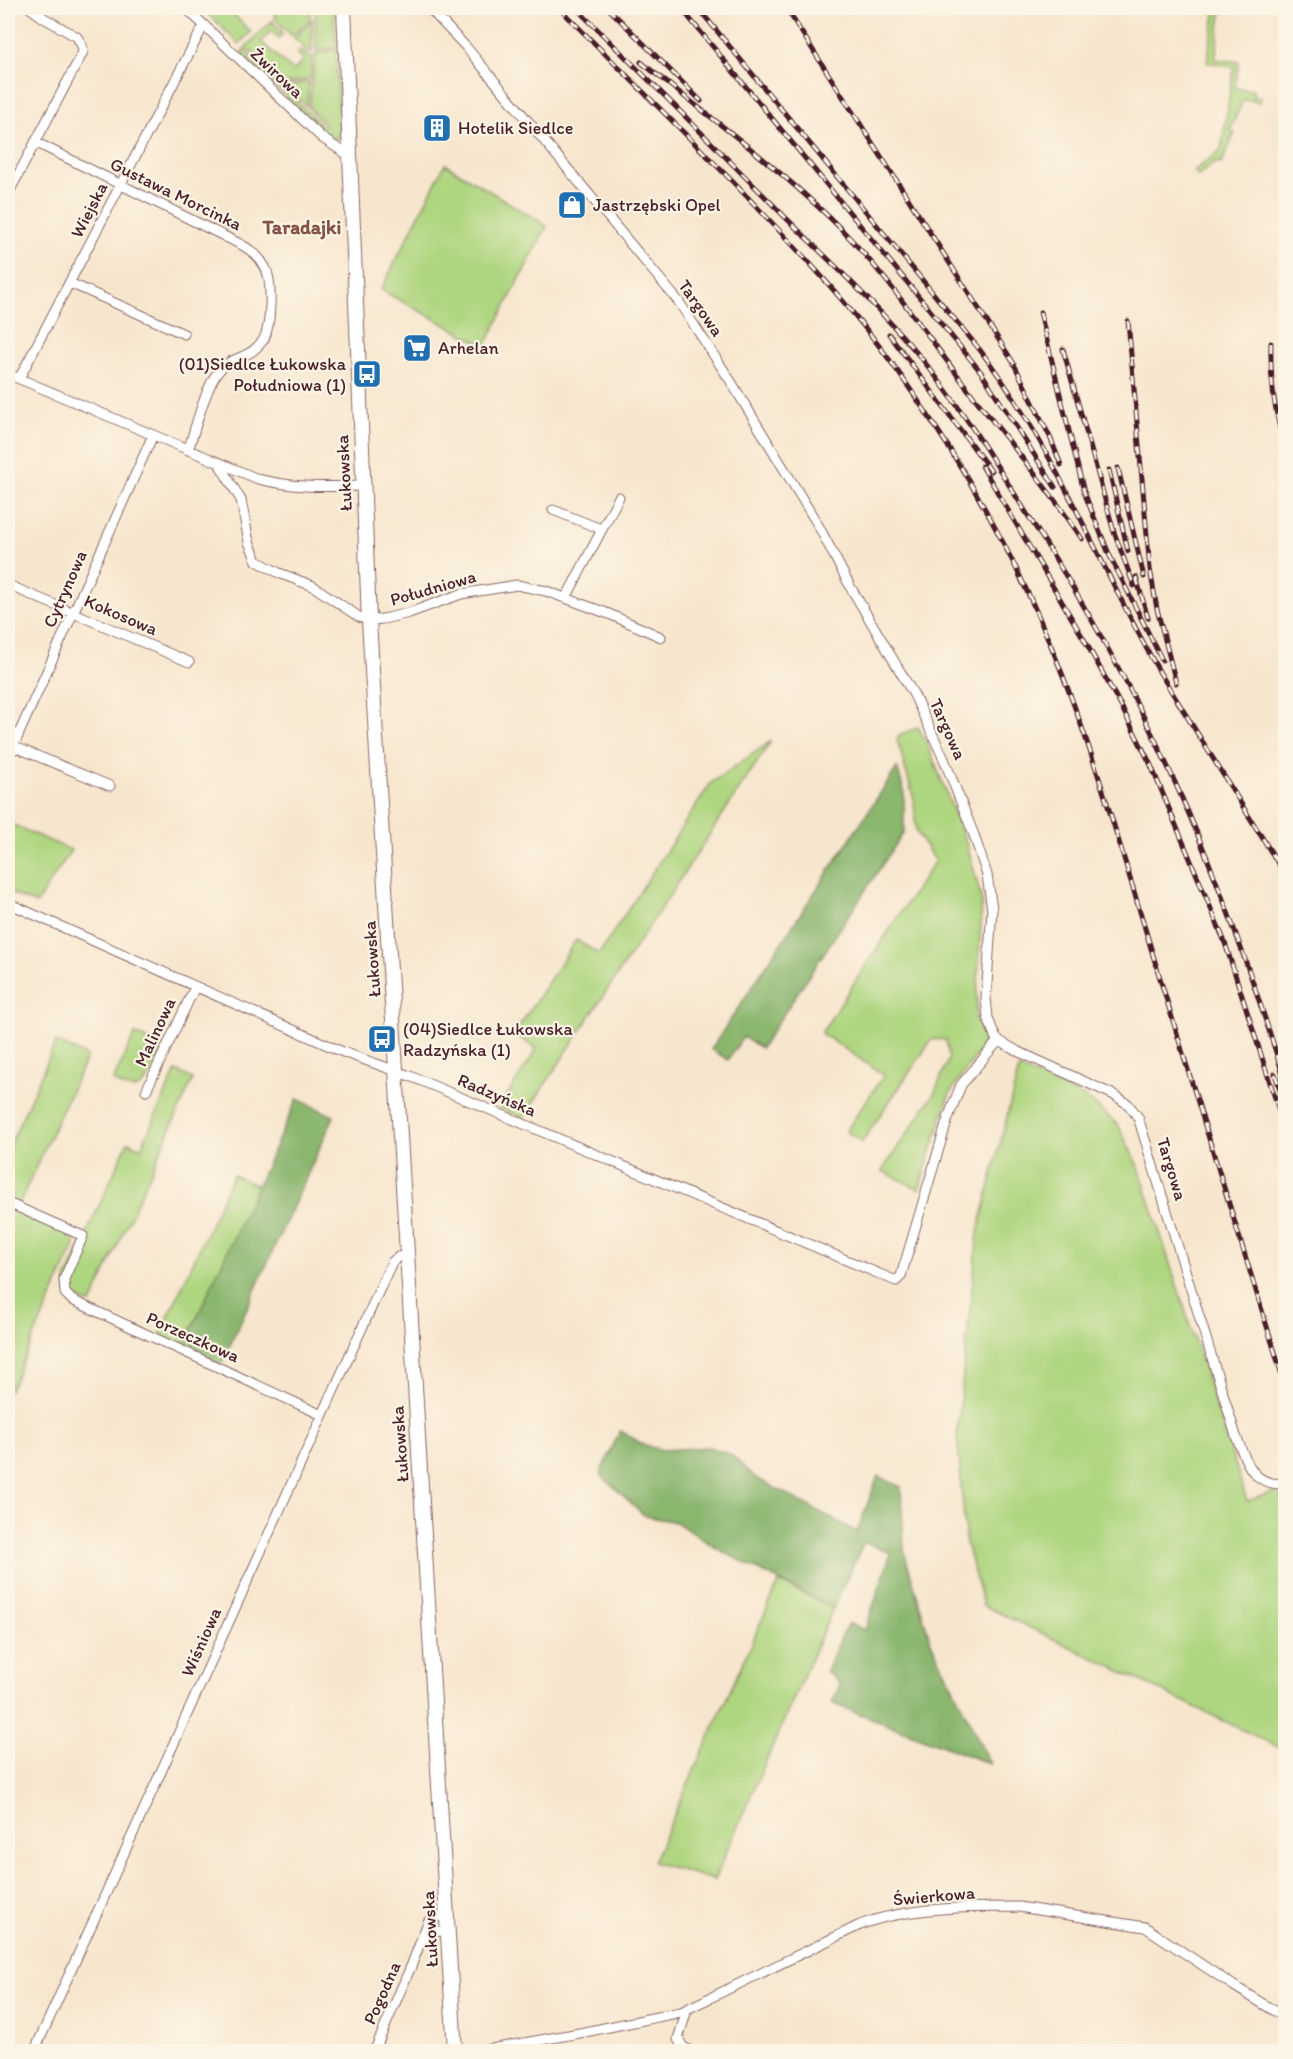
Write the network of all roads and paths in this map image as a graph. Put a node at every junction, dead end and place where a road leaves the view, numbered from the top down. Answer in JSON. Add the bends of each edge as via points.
{"nodes":[{"id":1,"x":30,"y":8,"type":"edge"},
{"id":2,"x":186,"y":8,"type":"edge"},
{"id":3,"x":344,"y":8,"type":"edge"},
{"id":4,"x":429,"y":8,"type":"edge"},
{"id":5,"x":204,"y":25,"type":"junction"},
{"id":6,"x":35,"y":142,"type":"junction"},
{"id":7,"x":351,"y":157,"type":"junction"},
{"id":8,"x":120,"y":185,"type":"junction"},
{"id":9,"x":8,"y":194,"type":"edge"},
{"id":10,"x":70,"y":283,"type":"junction"},
{"id":11,"x":184,"y":334,"type":"dead end"},
{"id":12,"x":8,"y":374,"type":"edge"},
{"id":13,"x":19,"y":379,"type":"junction"},
{"id":14,"x":153,"y":435,"type":"junction"},
{"id":15,"x":188,"y":450,"type":"junction"},
{"id":16,"x":218,"y":462,"type":"junction"},
{"id":17,"x":363,"y":486,"type":"junction"},
{"id":18,"x":619,"y":497,"type":"dead end"},
{"id":19,"x":552,"y":510,"type":"dead end"},
{"id":20,"x":601,"y":529,"type":"junction"},
{"id":21,"x":8,"y":585,"type":"edge"},
{"id":22,"x":566,"y":598,"type":"junction"},
{"id":23,"x":73,"y":612,"type":"junction"},
{"id":24,"x":369,"y":620,"type":"junction"},
{"id":25,"x":661,"y":637,"type":"dead end"},
{"id":26,"x":189,"y":662,"type":"dead end"},
{"id":27,"x":10,"y":745,"type":"edge"},
{"id":28,"x":8,"y":758,"type":"edge"},
{"id":29,"x":110,"y":786,"type":"dead end"},
{"id":30,"x":8,"y":903,"type":"edge"},
{"id":31,"x":195,"y":987,"type":"junction"},
{"id":32,"x":999,"y":1040,"type":"junction"},
{"id":33,"x":397,"y":1071,"type":"junction"},
{"id":34,"x":146,"y":1091,"type":"dead end"},
{"id":35,"x":8,"y":1203,"type":"edge"},
{"id":36,"x":406,"y":1256,"type":"junction"},
{"id":37,"x":322,"y":1415,"type":"junction"},
{"id":38,"x":1286,"y":1483,"type":"edge"},
{"id":39,"x":447,"y":1916,"type":"junction"},
{"id":40,"x":448,"y":1930,"type":"junction"},
{"id":41,"x":419,"y":1947,"type":"junction"},
{"id":42,"x":687,"y":2010,"type":"junction"},
{"id":43,"x":1286,"y":2018,"type":"edge"},
{"id":44,"x":34,"y":2052,"type":"edge"},
{"id":45,"x":374,"y":2052,"type":"edge"},
{"id":46,"x":455,"y":2052,"type":"edge"},
{"id":47,"x":474,"y":2052,"type":"edge"},
{"id":48,"x":693,"y":2052,"type":"edge"}],
"edges":[{"from":1,"to":6,"type":"street","via":[[77,37],[82,46],[80,58]]},
{"from":2,"to":5,"type":"street","name":"Żwirowa"},
{"from":3,"to":7,"type":"main road","name":"Łukowska"},
{"from":4,"to":32,"type":"street","name":"Targowa","via":[[679,302],[818,525],[914,695],[944,759],[987,875],[992,909],[986,998],[990,1028]]},
{"from":5,"to":7,"type":"street","name":"Żwirowa","via":[[322,138]]},
{"from":5,"to":8,"type":"street","name":"Wiejska"},
{"from":6,"to":8,"type":"street","name":"Gustawa Morcinka"},
{"from":6,"to":9,"type":"street"},
{"from":7,"to":17,"type":"main road","name":"Łukowska"},
{"from":8,"to":10,"type":"street","name":"Wiejska"},
{"from":8,"to":15,"type":"street","name":"Gustawa Morcinka","via":[[242,245],[258,255],[267,269],[270,285],[264,340],[253,351],[218,370]]},
{"from":10,"to":11,"type":"street"},
{"from":10,"to":13,"type":"street","name":"Wiejska"},
{"from":12,"to":13,"type":"street"},
{"from":13,"to":14,"type":"street"},
{"from":14,"to":15,"type":"street"},
{"from":14,"to":23,"type":"street","name":"Cytrynowa"},
{"from":15,"to":16,"type":"street"},
{"from":16,"to":17,"type":"street","via":[[258,479],[293,486]]},
{"from":16,"to":24,"type":"street","name":"Południowa","via":[[241,500],[257,561],[313,586],[351,613]]},
{"from":17,"to":24,"type":"main road","name":"Łukowska"},
{"from":18,"to":20,"type":"street"},
{"from":19,"to":20,"type":"street"},
{"from":20,"to":22,"type":"street"},
{"from":21,"to":23,"type":"street","name":"Kokosowa"},
{"from":22,"to":24,"type":"street","name":"Południowa","via":[[533,587],[508,585],[461,594],[409,614]]},
{"from":22,"to":25,"type":"street","name":"Południowa"},
{"from":23,"to":26,"type":"street","name":"Kokosowa"},
{"from":23,"to":27,"type":"street","name":"Cytrynowa"},
{"from":24,"to":33,"type":"main road","name":"Łukowska"},
{"from":27,"to":28,"type":"street","name":"Cytrynowa"},
{"from":27,"to":29,"type":"street"},
{"from":30,"to":31,"type":"street","name":"Radzyńska"},
{"from":31,"to":33,"type":"street","name":"Radzyńska","via":[[343,1052]]},
{"from":31,"to":34,"type":"street","name":"Malinowa"},
{"from":32,"to":33,"type":"street","name":"Radzyńska","via":[[961,1085],[901,1276],[896,1281]]},
{"from":32,"to":38,"type":"street","name":"Targowa","via":[[1114,1095],[1138,1117],[1236,1436],[1257,1477],[1270,1483]]},
{"from":33,"to":36,"type":"main road","name":"Łukowska"},
{"from":35,"to":37,"type":"street","name":"Porzeczkowa","via":[[83,1236],[64,1279],[65,1293],[72,1300]]},
{"from":36,"to":37,"type":"street","name":"Wiśniowa","via":[[392,1262]]},
{"from":36,"to":39,"type":"main road","name":"Łukowska"},
{"from":37,"to":44,"type":"street","name":"Wiśniowa"},
{"from":39,"to":40,"type":"main road","name":"Łukowska"},
{"from":39,"to":41,"type":"street","name":"Pogodna","via":[[430,1920]]},
{"from":40,"to":41,"type":"street","name":"Pogodna","via":[[430,1934]]},
{"from":40,"to":46,"type":"main road","name":"Łukowska"},
{"from":41,"to":45,"type":"street","name":"Pogodna"},
{"from":42,"to":43,"type":"street","name":"Świerkowa","via":[[876,1919],[916,1911],[1019,1907],[1145,1927]]},
{"from":42,"to":47,"type":"street","name":"Świerkowa"},
{"from":42,"to":48,"type":"street","via":[[679,2033],[680,2043]]}]}
